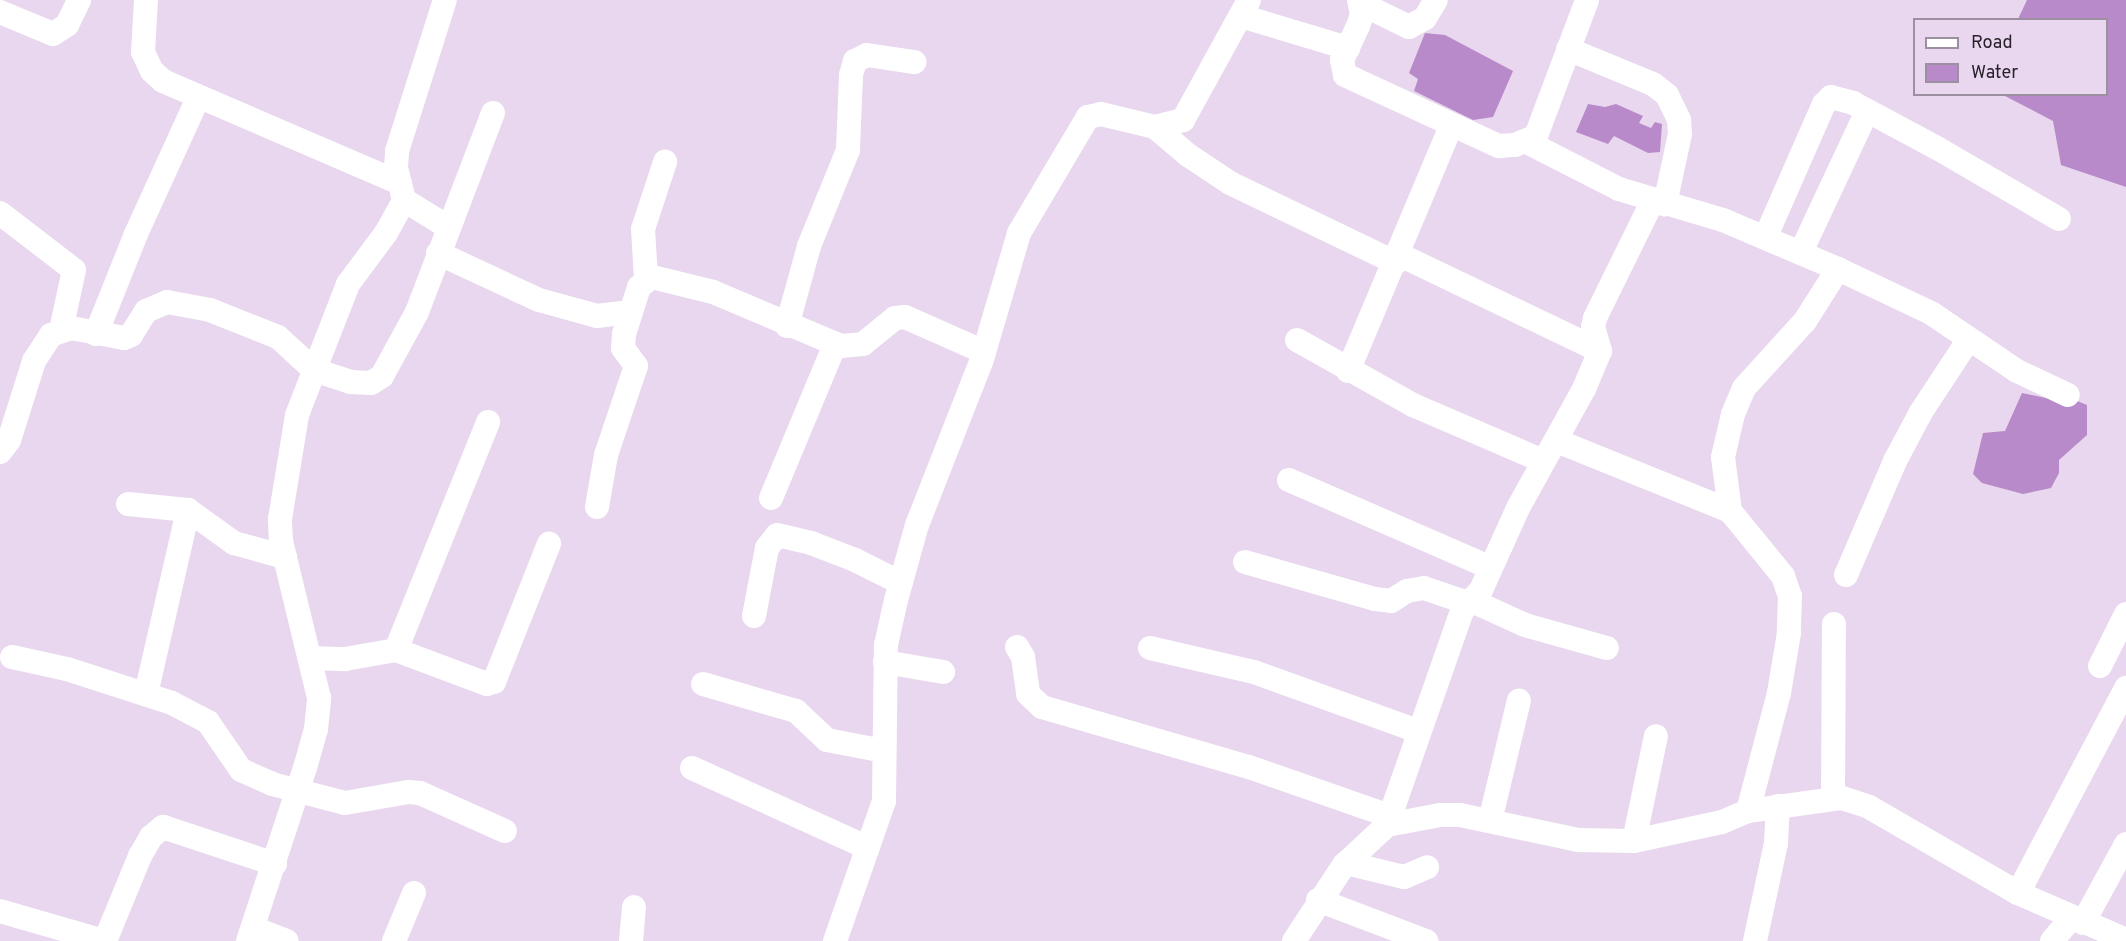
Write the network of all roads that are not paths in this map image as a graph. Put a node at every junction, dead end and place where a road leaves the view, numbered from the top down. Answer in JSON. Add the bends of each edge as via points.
{"nodes":[{"id":1,"x":79,"y":0,"type":"edge"},
{"id":2,"x":146,"y":0,"type":"edge"},
{"id":3,"x":445,"y":0,"type":"edge"},
{"id":4,"x":1436,"y":0,"type":"edge"},
{"id":5,"x":1587,"y":0,"type":"edge"},
{"id":6,"x":1360,"y":2,"type":"edge"},
{"id":7,"x":1245,"y":8,"type":"edge"},
{"id":8,"x":0,"y":12,"type":"edge"},
{"id":9,"x":1348,"y":48,"type":"junction"},
{"id":10,"x":1568,"y":49,"type":"junction"},
{"id":11,"x":914,"y":62,"type":"dead end"},
{"id":12,"x":198,"y":98,"type":"junction"},
{"id":13,"x":1867,"y":111,"type":"junction"},
{"id":14,"x":494,"y":112,"type":"dead end"},
{"id":15,"x":1451,"y":126,"type":"junction"},
{"id":16,"x":1155,"y":127,"type":"junction"},
{"id":17,"x":1527,"y":142,"type":"junction"},
{"id":18,"x":665,"y":162,"type":"dead end"},
{"id":19,"x":402,"y":192,"type":"junction"},
{"id":20,"x":1659,"y":202,"type":"junction"},
{"id":21,"x":0,"y":213,"type":"edge"},
{"id":22,"x":2059,"y":219,"type":"dead end"},
{"id":23,"x":448,"y":227,"type":"junction"},
{"id":24,"x":1766,"y":236,"type":"junction"},
{"id":25,"x":1801,"y":252,"type":"junction"},
{"id":26,"x":438,"y":253,"type":"junction"},
{"id":27,"x":1398,"y":259,"type":"junction"},
{"id":28,"x":1838,"y":269,"type":"junction"},
{"id":29,"x":646,"y":279,"type":"junction"},
{"id":30,"x":631,"y":312,"type":"junction"},
{"id":31,"x":787,"y":326,"type":"junction"},
{"id":32,"x":61,"y":330,"type":"junction"},
{"id":33,"x":96,"y":334,"type":"junction"},
{"id":34,"x":1969,"y":339,"type":"junction"},
{"id":35,"x":1297,"y":340,"type":"dead end"},
{"id":36,"x":835,"y":344,"type":"junction"},
{"id":37,"x":1600,"y":351,"type":"junction"},
{"id":38,"x":984,"y":352,"type":"junction"},
{"id":39,"x":314,"y":370,"type":"junction"},
{"id":40,"x":1348,"y":371,"type":"junction"},
{"id":41,"x":2068,"y":395,"type":"dead end"},
{"id":42,"x":488,"y":422,"type":"dead end"},
{"id":43,"x":1557,"y":441,"type":"junction"},
{"id":44,"x":0,"y":452,"type":"edge"},
{"id":45,"x":1544,"y":461,"type":"junction"},
{"id":46,"x":1289,"y":480,"type":"dead end"},
{"id":47,"x":771,"y":498,"type":"dead end"},
{"id":48,"x":128,"y":504,"type":"dead end"},
{"id":49,"x":597,"y":507,"type":"dead end"},
{"id":50,"x":188,"y":510,"type":"junction"},
{"id":51,"x":1730,"y":511,"type":"junction"},
{"id":52,"x":549,"y":544,"type":"dead end"},
{"id":53,"x":285,"y":556,"type":"junction"},
{"id":54,"x":1245,"y":562,"type":"dead end"},
{"id":55,"x":1491,"y":568,"type":"junction"},
{"id":56,"x":1846,"y":575,"type":"dead end"},
{"id":57,"x":901,"y":583,"type":"junction"},
{"id":58,"x":1469,"y":602,"type":"junction"},
{"id":59,"x":2126,"y":614,"type":"edge"},
{"id":60,"x":754,"y":616,"type":"dead end"},
{"id":61,"x":1834,"y":624,"type":"dead end"},
{"id":62,"x":1017,"y":647,"type":"dead end"},
{"id":63,"x":1150,"y":648,"type":"dead end"},
{"id":64,"x":1607,"y":648,"type":"dead end"},
{"id":65,"x":396,"y":650,"type":"junction"},
{"id":66,"x":12,"y":657,"type":"dead end"},
{"id":67,"x":312,"y":658,"type":"junction"},
{"id":68,"x":885,"y":662,"type":"junction"},
{"id":69,"x":2100,"y":666,"type":"dead end"},
{"id":70,"x":943,"y":672,"type":"dead end"},
{"id":71,"x":703,"y":684,"type":"dead end"},
{"id":72,"x":2126,"y":688,"type":"edge"},
{"id":73,"x":146,"y":694,"type":"junction"},
{"id":74,"x":1519,"y":700,"type":"dead end"},
{"id":75,"x":1418,"y":731,"type":"junction"},
{"id":76,"x":1656,"y":736,"type":"dead end"},
{"id":77,"x":884,"y":751,"type":"junction"},
{"id":78,"x":692,"y":768,"type":"dead end"},
{"id":79,"x":297,"y":793,"type":"junction"},
{"id":80,"x":1833,"y":798,"type":"junction"},
{"id":81,"x":1779,"y":806,"type":"junction"},
{"id":82,"x":1748,"y":812,"type":"junction"},
{"id":83,"x":1388,"y":821,"type":"junction"},
{"id":84,"x":1490,"y":821,"type":"junction"},
{"id":85,"x":505,"y":831,"type":"dead end"},
{"id":86,"x":1634,"y":841,"type":"junction"},
{"id":87,"x":2126,"y":844,"type":"edge"},
{"id":88,"x":868,"y":848,"type":"junction"},
{"id":89,"x":1347,"y":863,"type":"junction"},
{"id":90,"x":275,"y":864,"type":"junction"},
{"id":91,"x":1427,"y":867,"type":"dead end"},
{"id":92,"x":414,"y":893,"type":"dead end"},
{"id":93,"x":2018,"y":893,"type":"junction"},
{"id":94,"x":1318,"y":900,"type":"junction"},
{"id":95,"x":634,"y":907,"type":"dead end"},
{"id":96,"x":0,"y":911,"type":"edge"},
{"id":97,"x":2077,"y":921,"type":"junction"},
{"id":98,"x":250,"y":934,"type":"edge"},
{"id":99,"x":2126,"y":940,"type":"edge"},
{"id":100,"x":105,"y":941,"type":"edge"},
{"id":101,"x":287,"y":941,"type":"edge"},
{"id":102,"x":394,"y":941,"type":"edge"},
{"id":103,"x":631,"y":941,"type":"edge"},
{"id":104,"x":835,"y":941,"type":"edge"},
{"id":105,"x":1294,"y":941,"type":"edge"},
{"id":106,"x":1426,"y":941,"type":"edge"},
{"id":107,"x":1755,"y":941,"type":"edge"},
{"id":108,"x":2052,"y":941,"type":"edge"}],
"edges":[{"from":1,"to":8,"type":"street","via":[[67,26],[53,34]]},
{"from":2,"to":12,"type":"street","via":[[143,52],[147,63],[163,81]]},
{"from":3,"to":19,"type":"street","via":[[397,151]]},
{"from":4,"to":6,"type":"street","via":[[1425,18],[1409,27]]},
{"from":5,"to":10,"type":"street"},
{"from":6,"to":9,"type":"street","via":[[1359,26]]},
{"from":7,"to":9,"type":"street"},
{"from":7,"to":16,"type":"street","via":[[1183,120]]},
{"from":9,"to":15,"type":"street","via":[[1342,69],[1353,81]]},
{"from":10,"to":17,"type":"street","via":[[1541,127]]},
{"from":10,"to":20,"type":"street","via":[[1653,84],[1666,95],[1679,120],[1680,134]]},
{"from":11,"to":31,"type":"street","via":[[867,55],[855,61],[848,150],[808,246]]},
{"from":12,"to":19,"type":"street"},
{"from":12,"to":33,"type":"street"},
{"from":13,"to":22,"type":"street"},
{"from":13,"to":24,"type":"street","via":[[1841,97],[1831,97],[1824,104]]},
{"from":13,"to":25,"type":"street"},
{"from":14,"to":23,"type":"street"},
{"from":15,"to":17,"type":"street","via":[[1498,146]]},
{"from":15,"to":27,"type":"street"},
{"from":16,"to":27,"type":"street","via":[[1230,183]]},
{"from":16,"to":38,"type":"street","via":[[1101,114],[1088,117],[1019,233]]},
{"from":17,"to":20,"type":"street","via":[[1619,189]]},
{"from":18,"to":29,"type":"street","via":[[643,229]]},
{"from":19,"to":23,"type":"street"},
{"from":19,"to":39,"type":"street","via":[[386,233],[348,284]]},
{"from":20,"to":24,"type":"street"},
{"from":20,"to":37,"type":"street","via":[[1594,318]]},
{"from":21,"to":32,"type":"street","via":[[74,270]]},
{"from":23,"to":26,"type":"street"},
{"from":24,"to":25,"type":"street"},
{"from":25,"to":28,"type":"street"},
{"from":26,"to":30,"type":"street","via":[[539,300],[597,316]]},
{"from":26,"to":39,"type":"street","via":[[417,312],[382,376],[359,384]]},
{"from":27,"to":37,"type":"street"},
{"from":27,"to":40,"type":"street"},
{"from":28,"to":34,"type":"street","via":[[1931,313]]},
{"from":28,"to":51,"type":"street","via":[[1805,321],[1743,388],[1724,457]]},
{"from":29,"to":30,"type":"street","via":[[639,287]]},
{"from":29,"to":31,"type":"street","via":[[663,277],[713,292]]},
{"from":30,"to":49,"type":"street","via":[[623,348],[636,366],[606,454]]},
{"from":31,"to":36,"type":"street"},
{"from":32,"to":33,"type":"street","via":[[71,328]]},
{"from":32,"to":44,"type":"street","via":[[51,335],[34,361],[6,449]]},
{"from":33,"to":39,"type":"street","via":[[131,335],[155,304],[180,302],[279,337]]},
{"from":34,"to":41,"type":"street","via":[[2017,371]]},
{"from":34,"to":56,"type":"street","via":[[1921,412],[1895,461]]},
{"from":35,"to":40,"type":"street"},
{"from":36,"to":38,"type":"street","via":[[864,344],[895,318],[905,317]]},
{"from":36,"to":47,"type":"street"},
{"from":37,"to":43,"type":"street"},
{"from":38,"to":57,"type":"street","via":[[917,525]]},
{"from":39,"to":53,"type":"street","via":[[297,415],[280,519]]},
{"from":40,"to":45,"type":"street","via":[[1451,424]]},
{"from":42,"to":65,"type":"street"},
{"from":43,"to":45,"type":"street"},
{"from":43,"to":51,"type":"street"},
{"from":45,"to":55,"type":"street"},
{"from":46,"to":55,"type":"street"},
{"from":48,"to":50,"type":"street"},
{"from":50,"to":53,"type":"street","via":[[234,543]]},
{"from":50,"to":73,"type":"street"},
{"from":51,"to":82,"type":"street","via":[[1784,576],[1790,596],[1789,633],[1779,693]]},
{"from":52,"to":65,"type":"street","via":[[494,682],[487,684]]},
{"from":53,"to":67,"type":"street"},
{"from":54,"to":58,"type":"street","via":[[1375,599],[1391,601],[1407,591],[1424,588]]},
{"from":55,"to":58,"type":"street"},
{"from":57,"to":60,"type":"street","via":[[811,543],[777,536],[767,548]]},
{"from":57,"to":68,"type":"street"},
{"from":58,"to":64,"type":"street","via":[[1525,625]]},
{"from":58,"to":75,"type":"street"},
{"from":59,"to":69,"type":"street"},
{"from":61,"to":80,"type":"street"},
{"from":62,"to":83,"type":"street","via":[[1023,657],[1028,694],[1042,707],[1249,767]]},
{"from":63,"to":75,"type":"street","via":[[1254,672]]},
{"from":65,"to":67,"type":"street","via":[[351,658]]},
{"from":66,"to":73,"type":"street","via":[[67,669]]},
{"from":67,"to":79,"type":"street","via":[[319,698],[316,729]]},
{"from":68,"to":70,"type":"street"},
{"from":68,"to":77,"type":"street"},
{"from":71,"to":77,"type":"street","via":[[796,711],[827,740]]},
{"from":72,"to":93,"type":"street"},
{"from":73,"to":79,"type":"street","via":[[208,722],[242,770]]},
{"from":74,"to":84,"type":"street"},
{"from":75,"to":83,"type":"street"},
{"from":76,"to":86,"type":"street"},
{"from":77,"to":88,"type":"street","via":[[884,801]]},
{"from":78,"to":88,"type":"street"},
{"from":79,"to":85,"type":"street","via":[[345,804],[408,792],[420,794]]},
{"from":79,"to":90,"type":"street"},
{"from":80,"to":81,"type":"street"},
{"from":80,"to":93,"type":"street","via":[[1869,807]]},
{"from":81,"to":82,"type":"street"},
{"from":81,"to":107,"type":"street","via":[[1776,843]]},
{"from":82,"to":86,"type":"street","via":[[1722,822]]},
{"from":83,"to":84,"type":"street","via":[[1440,814]]},
{"from":83,"to":89,"type":"street"},
{"from":84,"to":86,"type":"street","via":[[1579,840]]},
{"from":87,"to":97,"type":"street"},
{"from":88,"to":104,"type":"street"},
{"from":89,"to":91,"type":"street","via":[[1404,877]]},
{"from":89,"to":94,"type":"street"},
{"from":90,"to":98,"type":"street"},
{"from":90,"to":100,"type":"street","via":[[163,827],[151,837],[140,856]]},
{"from":92,"to":102,"type":"street"},
{"from":93,"to":97,"type":"street"},
{"from":94,"to":105,"type":"street"},
{"from":94,"to":106,"type":"street"},
{"from":95,"to":103,"type":"street"},
{"from":96,"to":100,"type":"street"},
{"from":97,"to":99,"type":"street"},
{"from":97,"to":108,"type":"street"},
{"from":98,"to":101,"type":"street"}]}
